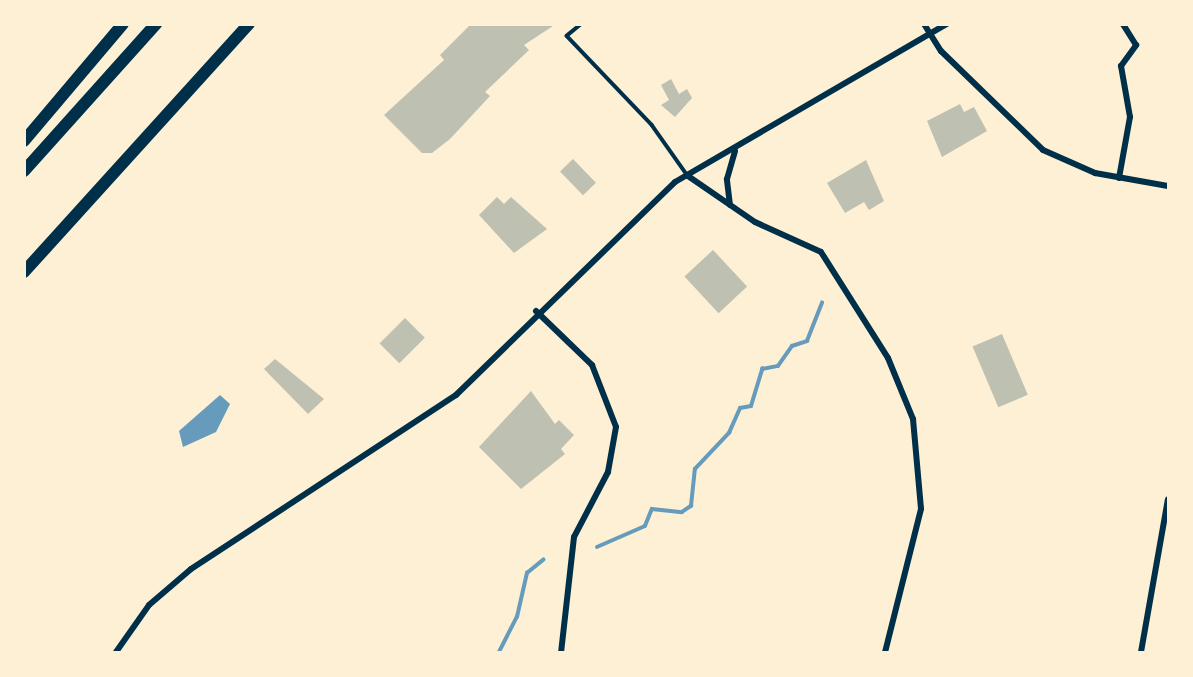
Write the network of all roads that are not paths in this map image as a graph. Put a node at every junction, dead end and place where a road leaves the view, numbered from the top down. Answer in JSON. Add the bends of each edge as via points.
{"nodes":[{"id":1,"x":123,"y":24,"type":"edge"},
{"id":2,"x":156,"y":24,"type":"edge"},
{"id":3,"x":249,"y":24,"type":"edge"},
{"id":4,"x":582,"y":24,"type":"edge"},
{"id":5,"x":924,"y":24,"type":"edge"},
{"id":6,"x":947,"y":24,"type":"edge"},
{"id":7,"x":1123,"y":24,"type":"edge"},
{"id":8,"x":929,"y":33,"type":"junction"},
{"id":9,"x":24,"y":141,"type":"edge"},
{"id":10,"x":735,"y":151,"type":"junction"},
{"id":11,"x":24,"y":171,"type":"edge"},
{"id":12,"x":688,"y":176,"type":"junction"},
{"id":13,"x":1119,"y":178,"type":"junction"},
{"id":14,"x":1168,"y":186,"type":"edge"},
{"id":15,"x":730,"y":205,"type":"junction"},
{"id":16,"x":24,"y":272,"type":"edge"},
{"id":17,"x":536,"y":311,"type":"junction"},
{"id":18,"x":1168,"y":499,"type":"edge"},
{"id":19,"x":116,"y":653,"type":"edge"},
{"id":20,"x":561,"y":653,"type":"edge"},
{"id":21,"x":885,"y":653,"type":"edge"},
{"id":22,"x":1141,"y":653,"type":"edge"}],
"edges":[{"from":1,"to":9,"type":"highway"},
{"from":2,"to":11,"type":"highway"},
{"from":3,"to":16,"type":"highway"},
{"from":4,"to":12,"type":"lane","via":[[567,36],[652,125]]},
{"from":5,"to":8,"type":"street"},
{"from":6,"to":8,"type":"street"},
{"from":7,"to":13,"type":"street","via":[[1136,46],[1121,66],[1130,117]]},
{"from":8,"to":10,"type":"street"},
{"from":8,"to":13,"type":"street","via":[[1043,150]]},
{"from":10,"to":12,"type":"street"},
{"from":10,"to":15,"type":"street","via":[[727,179]]},
{"from":12,"to":15,"type":"street"},
{"from":12,"to":17,"type":"street","via":[[637,212],[595,260]]},
{"from":13,"to":14,"type":"street"},
{"from":15,"to":21,"type":"street","via":[[805,241],[836,268],[888,358],[912,419],[921,509]]},
{"from":17,"to":19,"type":"street","via":[[456,396],[191,569],[149,605]]},
{"from":17,"to":20,"type":"street","via":[[592,365],[616,427],[608,472],[574,537]]},
{"from":18,"to":22,"type":"street"}]}
